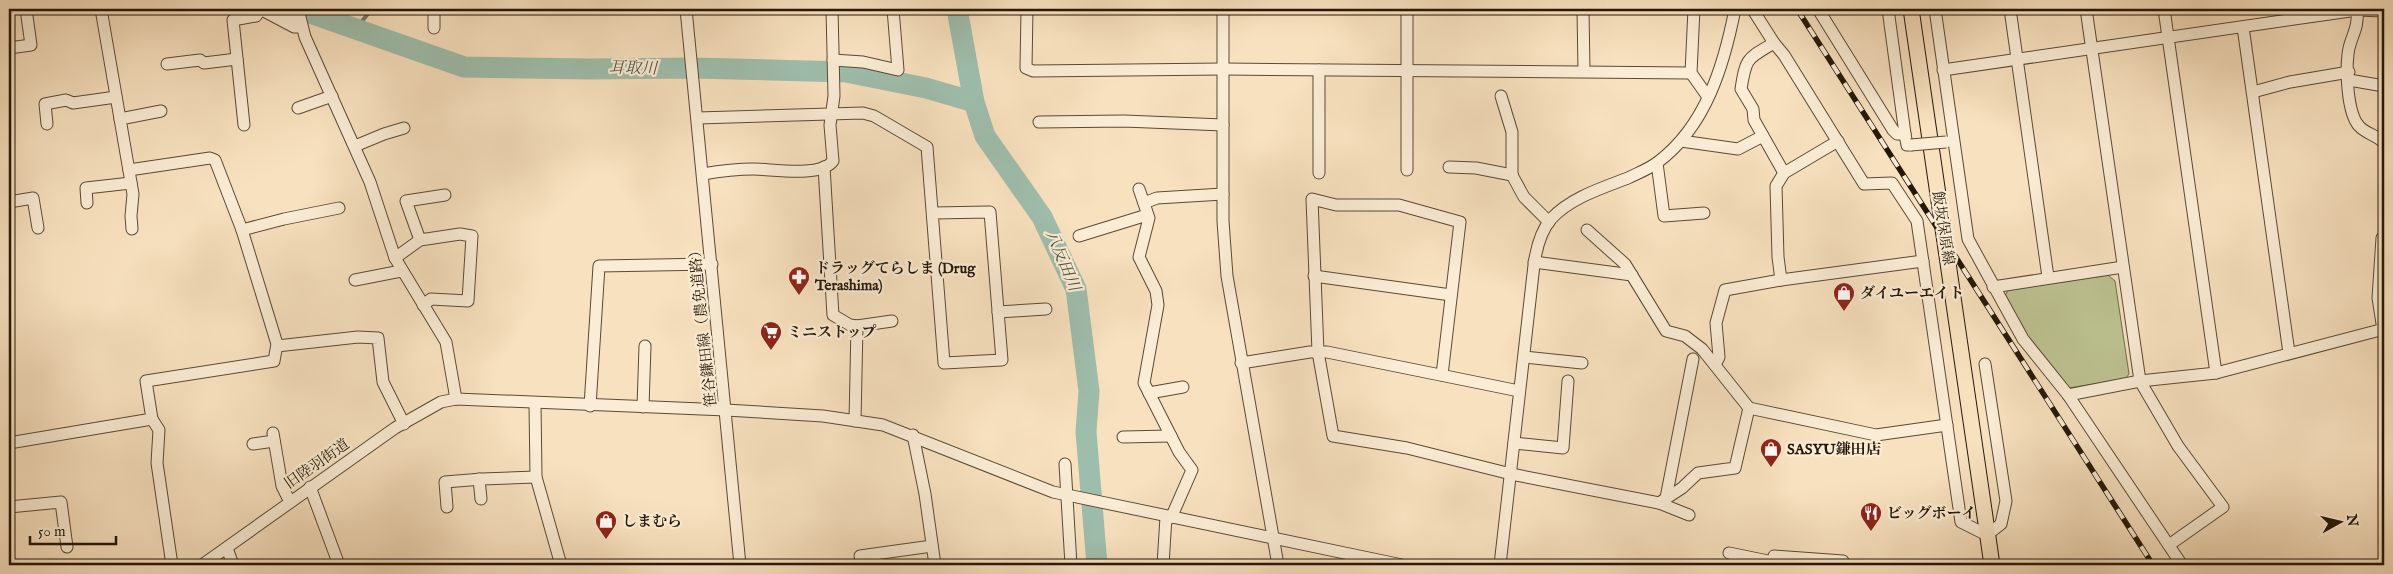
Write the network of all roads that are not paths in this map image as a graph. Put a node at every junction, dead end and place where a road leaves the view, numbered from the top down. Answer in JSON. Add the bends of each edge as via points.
{"nodes":[{"id":1,"x":26,"y":9,"type":"edge"},
{"id":2,"x":101,"y":9,"type":"edge"},
{"id":3,"x":260,"y":9,"type":"edge"},
{"id":4,"x":280,"y":9,"type":"edge"},
{"id":5,"x":434,"y":9,"type":"edge"},
{"id":6,"x":686,"y":9,"type":"edge"},
{"id":7,"x":832,"y":9,"type":"edge"},
{"id":8,"x":893,"y":9,"type":"edge"},
{"id":9,"x":1027,"y":9,"type":"edge"},
{"id":10,"x":1223,"y":9,"type":"edge"},
{"id":11,"x":1407,"y":9,"type":"edge"},
{"id":12,"x":1583,"y":9,"type":"edge"},
{"id":13,"x":1694,"y":9,"type":"edge"},
{"id":14,"x":1735,"y":9,"type":"edge"},
{"id":15,"x":1818,"y":9,"type":"edge"},
{"id":16,"x":1888,"y":9,"type":"edge"},
{"id":17,"x":1911,"y":9,"type":"edge"},
{"id":18,"x":1934,"y":9,"type":"edge"},
{"id":19,"x":2010,"y":9,"type":"edge"},
{"id":20,"x":2086,"y":9,"type":"edge"},
{"id":21,"x":2164,"y":9,"type":"edge"},
{"id":22,"x":1753,"y":10,"type":"dead end"},
{"id":23,"x":2357,"y":10,"type":"edge"},
{"id":24,"x":2384,"y":11,"type":"edge"},
{"id":25,"x":300,"y":18,"type":"edge"},
{"id":26,"x":2243,"y":27,"type":"junction"},
{"id":27,"x":434,"y":28,"type":"dead end"},
{"id":28,"x":2168,"y":38,"type":"junction"},
{"id":29,"x":1774,"y":43,"type":"junction"},
{"id":30,"x":9,"y":48,"type":"edge"},
{"id":31,"x":2092,"y":48,"type":"junction"},
{"id":32,"x":237,"y":59,"type":"junction"},
{"id":33,"x":2017,"y":60,"type":"junction"},
{"id":34,"x":834,"y":62,"type":"junction"},
{"id":35,"x":167,"y":64,"type":"dead end"},
{"id":36,"x":1223,"y":69,"type":"junction"},
{"id":37,"x":1319,"y":70,"type":"junction"},
{"id":38,"x":1943,"y":70,"type":"junction"},
{"id":39,"x":1407,"y":71,"type":"junction"},
{"id":40,"x":1584,"y":71,"type":"junction"},
{"id":41,"x":1692,"y":73,"type":"junction"},
{"id":42,"x":2349,"y":76,"type":"junction"},
{"id":43,"x":2384,"y":86,"type":"edge"},
{"id":44,"x":2253,"y":92,"type":"junction"},
{"id":45,"x":332,"y":96,"type":"junction"},
{"id":46,"x":1500,"y":96,"type":"dead end"},
{"id":47,"x":116,"y":97,"type":"junction"},
{"id":48,"x":1708,"y":97,"type":"junction"},
{"id":49,"x":298,"y":108,"type":"dead end"},
{"id":50,"x":161,"y":111,"type":"dead end"},
{"id":51,"x":831,"y":113,"type":"junction"},
{"id":52,"x":120,"y":118,"type":"junction"},
{"id":53,"x":698,"y":118,"type":"junction"},
{"id":54,"x":1039,"y":122,"type":"dead end"},
{"id":55,"x":47,"y":124,"type":"dead end"},
{"id":56,"x":244,"y":125,"type":"dead end"},
{"id":57,"x":1223,"y":125,"type":"junction"},
{"id":58,"x":404,"y":128,"type":"dead end"},
{"id":59,"x":1904,"y":134,"type":"junction"},
{"id":60,"x":1763,"y":136,"type":"junction"},
{"id":61,"x":1680,"y":141,"type":"junction"},
{"id":62,"x":1838,"y":141,"type":"junction"},
{"id":63,"x":1950,"y":141,"type":"junction"},
{"id":64,"x":2384,"y":143,"type":"edge"},
{"id":65,"x":355,"y":146,"type":"junction"},
{"id":66,"x":1657,"y":163,"type":"junction"},
{"id":67,"x":824,"y":167,"type":"junction"},
{"id":68,"x":1450,"y":167,"type":"dead end"},
{"id":69,"x":129,"y":170,"type":"junction"},
{"id":70,"x":1407,"y":170,"type":"dead end"},
{"id":71,"x":1320,"y":173,"type":"dead end"},
{"id":72,"x":1784,"y":173,"type":"junction"},
{"id":73,"x":703,"y":174,"type":"junction"},
{"id":74,"x":1512,"y":175,"type":"junction"},
{"id":75,"x":131,"y":183,"type":"junction"},
{"id":76,"x":1139,"y":188,"type":"dead end"},
{"id":77,"x":1223,"y":194,"type":"junction"},
{"id":78,"x":444,"y":195,"type":"dead end"},
{"id":79,"x":9,"y":202,"type":"edge"},
{"id":80,"x":87,"y":203,"type":"dead end"},
{"id":81,"x":1144,"y":203,"type":"junction"},
{"id":82,"x":339,"y":208,"type":"dead end"},
{"id":83,"x":933,"y":213,"type":"junction"},
{"id":84,"x":1704,"y":213,"type":"dead end"},
{"id":85,"x":1148,"y":215,"type":"junction"},
{"id":86,"x":1549,"y":222,"type":"junction"},
{"id":87,"x":38,"y":228,"type":"dead end"},
{"id":88,"x":132,"y":229,"type":"dead end"},
{"id":89,"x":242,"y":230,"type":"junction"},
{"id":90,"x":1587,"y":230,"type":"dead end"},
{"id":91,"x":1079,"y":236,"type":"dead end"},
{"id":92,"x":2381,"y":239,"type":"edge"},
{"id":93,"x":420,"y":240,"type":"junction"},
{"id":94,"x":395,"y":258,"type":"junction"},
{"id":95,"x":1923,"y":261,"type":"junction"},
{"id":96,"x":1534,"y":262,"type":"junction"},
{"id":97,"x":712,"y":264,"type":"junction"},
{"id":98,"x":2123,"y":267,"type":"junction"},
{"id":99,"x":401,"y":271,"type":"junction"},
{"id":100,"x":1632,"y":275,"type":"junction"},
{"id":101,"x":1314,"y":276,"type":"junction"},
{"id":102,"x":2048,"y":277,"type":"junction"},
{"id":103,"x":355,"y":280,"type":"dead end"},
{"id":104,"x":1781,"y":280,"type":"junction"},
{"id":105,"x":1993,"y":287,"type":"junction"},
{"id":106,"x":1451,"y":295,"type":"junction"},
{"id":107,"x":423,"y":305,"type":"junction"},
{"id":108,"x":1046,"y":309,"type":"dead end"},
{"id":109,"x":998,"y":312,"type":"junction"},
{"id":110,"x":892,"y":322,"type":"dead end"},
{"id":111,"x":857,"y":326,"type":"junction"},
{"id":112,"x":2384,"y":330,"type":"edge"},
{"id":113,"x":277,"y":346,"type":"junction"},
{"id":114,"x":645,"y":346,"type":"dead end"},
{"id":115,"x":1318,"y":352,"type":"junction"},
{"id":116,"x":2290,"y":353,"type":"junction"},
{"id":117,"x":1524,"y":357,"type":"junction"},
{"id":118,"x":1693,"y":359,"type":"dead end"},
{"id":119,"x":1241,"y":363,"type":"junction"},
{"id":120,"x":1582,"y":363,"type":"dead end"},
{"id":121,"x":1715,"y":364,"type":"junction"},
{"id":122,"x":1985,"y":364,"type":"dead end"},
{"id":123,"x":2216,"y":373,"type":"junction"},
{"id":124,"x":1442,"y":375,"type":"junction"},
{"id":125,"x":1568,"y":381,"type":"dead end"},
{"id":126,"x":2140,"y":382,"type":"junction"},
{"id":127,"x":1183,"y":387,"type":"dead end"},
{"id":128,"x":1519,"y":391,"type":"junction"},
{"id":129,"x":1149,"y":393,"type":"junction"},
{"id":130,"x":2068,"y":395,"type":"junction"},
{"id":131,"x":456,"y":399,"type":"junction"},
{"id":132,"x":535,"y":403,"type":"junction"},
{"id":133,"x":590,"y":406,"type":"junction"},
{"id":134,"x":643,"y":407,"type":"junction"},
{"id":135,"x":1749,"y":408,"type":"junction"},
{"id":136,"x":726,"y":410,"type":"junction"},
{"id":137,"x":152,"y":419,"type":"junction"},
{"id":138,"x":855,"y":421,"type":"junction"},
{"id":139,"x":404,"y":424,"type":"junction"},
{"id":140,"x":1947,"y":425,"type":"junction"},
{"id":141,"x":913,"y":435,"type":"junction"},
{"id":142,"x":1171,"y":436,"type":"junction"},
{"id":143,"x":1122,"y":437,"type":"dead end"},
{"id":144,"x":9,"y":443,"type":"edge"},
{"id":145,"x":1514,"y":443,"type":"junction"},
{"id":146,"x":253,"y":444,"type":"dead end"},
{"id":147,"x":1065,"y":464,"type":"dead end"},
{"id":148,"x":1511,"y":474,"type":"junction"},
{"id":149,"x":536,"y":477,"type":"junction"},
{"id":150,"x":479,"y":479,"type":"junction"},
{"id":151,"x":310,"y":487,"type":"junction"},
{"id":152,"x":1069,"y":496,"type":"junction"},
{"id":153,"x":482,"y":499,"type":"dead end"},
{"id":154,"x":1662,"y":501,"type":"junction"},
{"id":155,"x":290,"y":502,"type":"junction"},
{"id":156,"x":9,"y":507,"type":"edge"},
{"id":157,"x":447,"y":507,"type":"dead end"},
{"id":158,"x":1689,"y":515,"type":"dead end"},
{"id":159,"x":1169,"y":518,"type":"junction"},
{"id":160,"x":1987,"y":535,"type":"junction"},
{"id":161,"x":1273,"y":540,"type":"junction"},
{"id":162,"x":2169,"y":545,"type":"junction"},
{"id":163,"x":932,"y":546,"type":"junction"},
{"id":164,"x":66,"y":547,"type":"dead end"},
{"id":165,"x":227,"y":548,"type":"junction"},
{"id":166,"x":1729,"y":553,"type":"dead end"},
{"id":167,"x":860,"y":556,"type":"dead end"},
{"id":168,"x":1843,"y":561,"type":"dead end"},
{"id":169,"x":1371,"y":562,"type":"edge"},
{"id":170,"x":1817,"y":562,"type":"edge"},
{"id":171,"x":1772,"y":564,"type":"edge"},
{"id":172,"x":172,"y":565,"type":"edge"},
{"id":173,"x":202,"y":565,"type":"edge"},
{"id":174,"x":233,"y":565,"type":"edge"},
{"id":175,"x":339,"y":565,"type":"edge"},
{"id":176,"x":562,"y":565,"type":"edge"},
{"id":177,"x":740,"y":565,"type":"edge"},
{"id":178,"x":935,"y":565,"type":"edge"},
{"id":179,"x":1071,"y":565,"type":"edge"},
{"id":180,"x":1163,"y":565,"type":"edge"},
{"id":181,"x":1278,"y":565,"type":"edge"},
{"id":182,"x":1402,"y":565,"type":"edge"},
{"id":183,"x":1500,"y":565,"type":"edge"},
{"id":184,"x":1992,"y":565,"type":"edge"},
{"id":185,"x":2182,"y":565,"type":"edge"}],
"edges":[{"from":1,"to":30,"type":"street","via":[[31,45]]},
{"from":2,"to":47,"type":"street"},
{"from":3,"to":25,"type":"street","via":[[294,27]]},
{"from":3,"to":32,"type":"street","via":[[256,16],[233,20]]},
{"from":4,"to":25,"type":"street"},
{"from":5,"to":27,"type":"street"},
{"from":6,"to":53,"type":"street","name":"笹谷鎌田線（農免道路）"},
{"from":7,"to":34,"type":"street"},
{"from":8,"to":34,"type":"street","via":[[898,70],[864,62]]},
{"from":9,"to":36,"type":"street","via":[[1026,68],[1033,71]]},
{"from":10,"to":36,"type":"street"},
{"from":11,"to":39,"type":"street"},
{"from":12,"to":40,"type":"street"},
{"from":13,"to":41,"type":"street"},
{"from":14,"to":48,"type":"street","via":[[1723,64]]},
{"from":15,"to":59,"type":"street","via":[[1893,130]]},
{"from":16,"to":59,"type":"street"},
{"from":17,"to":160,"type":"main road","name":"飯坂保原線"},
{"from":18,"to":38,"type":"street"},
{"from":19,"to":33,"type":"street"},
{"from":20,"to":31,"type":"street"},
{"from":21,"to":28,"type":"street"},
{"from":22,"to":29,"type":"street"},
{"from":23,"to":24,"type":"street"},
{"from":23,"to":26,"type":"street"},
{"from":23,"to":42,"type":"street","via":[[2358,21],[2348,52]]},
{"from":25,"to":45,"type":"street"},
{"from":26,"to":28,"type":"street"},
{"from":26,"to":44,"type":"street"},
{"from":28,"to":31,"type":"street"},
{"from":28,"to":123,"type":"street"},
{"from":29,"to":60,"type":"street","via":[[1748,58],[1741,88]]},
{"from":29,"to":62,"type":"street"},
{"from":31,"to":33,"type":"street"},
{"from":31,"to":98,"type":"street"},
{"from":32,"to":35,"type":"street"},
{"from":32,"to":56,"type":"street"},
{"from":33,"to":38,"type":"street"},
{"from":33,"to":102,"type":"street"},
{"from":34,"to":51,"type":"street"},
{"from":36,"to":37,"type":"street"},
{"from":36,"to":57,"type":"street"},
{"from":37,"to":39,"type":"street"},
{"from":37,"to":71,"type":"street"},
{"from":38,"to":63,"type":"street"},
{"from":39,"to":40,"type":"street"},
{"from":39,"to":70,"type":"street"},
{"from":40,"to":41,"type":"street"},
{"from":41,"to":48,"type":"street"},
{"from":42,"to":43,"type":"street"},
{"from":42,"to":44,"type":"street","via":[[2290,82]]},
{"from":42,"to":64,"type":"street","via":[[2352,112],[2358,126]]},
{"from":44,"to":116,"type":"street"},
{"from":45,"to":49,"type":"street"},
{"from":45,"to":65,"type":"street"},
{"from":46,"to":74,"type":"street","via":[[1512,132]]},
{"from":47,"to":52,"type":"street"},
{"from":47,"to":55,"type":"street","via":[[45,104]]},
{"from":48,"to":61,"type":"street"},
{"from":50,"to":52,"type":"street"},
{"from":51,"to":53,"type":"street"},
{"from":51,"to":67,"type":"street","via":[[833,161]]},
{"from":51,"to":83,"type":"street","via":[[874,116],[927,147]]},
{"from":52,"to":69,"type":"street"},
{"from":53,"to":73,"type":"street","name":"笹谷鎌田線（農免道路）"},
{"from":54,"to":57,"type":"street"},
{"from":57,"to":77,"type":"street"},
{"from":58,"to":65,"type":"street"},
{"from":59,"to":63,"type":"street","bridge":true,"via":[[1907,145]]},
{"from":60,"to":61,"type":"street","via":[[1738,149]]},
{"from":60,"to":72,"type":"street"},
{"from":61,"to":66,"type":"street"},
{"from":62,"to":72,"type":"street"},
{"from":62,"to":95,"type":"street","via":[[1864,184],[1892,183],[1917,221]]},
{"from":63,"to":105,"type":"street","via":[[1968,239]]},
{"from":65,"to":94,"type":"street"},
{"from":66,"to":84,"type":"street","via":[[1664,216]]},
{"from":66,"to":86,"type":"street","via":[[1580,198]]},
{"from":67,"to":73,"type":"street","via":[[789,171],[728,170]]},
{"from":67,"to":111,"type":"street","via":[[833,315]]},
{"from":68,"to":74,"type":"street"},
{"from":69,"to":75,"type":"street"},
{"from":69,"to":89,"type":"street","via":[[210,158],[215,160]]},
{"from":72,"to":104,"type":"street","via":[[1776,186]]},
{"from":73,"to":97,"type":"street","name":"笹谷鎌田線（農免道路）"},
{"from":74,"to":86,"type":"street","via":[[1524,196]]},
{"from":75,"to":80,"type":"street","via":[[86,188]]},
{"from":75,"to":88,"type":"street"},
{"from":76,"to":81,"type":"street"},
{"from":77,"to":81,"type":"street","via":[[1157,198]]},
{"from":77,"to":119,"type":"street","via":[[1227,276]]},
{"from":78,"to":93,"type":"street","via":[[406,201]]},
{"from":79,"to":87,"type":"street","via":[[33,198]]},
{"from":81,"to":85,"type":"street"},
{"from":82,"to":89,"type":"street"},
{"from":83,"to":109,"type":"street","via":[[990,212]]},
{"from":83,"to":109,"type":"street","via":[[944,363],[1002,360]]},
{"from":85,"to":91,"type":"street"},
{"from":85,"to":129,"type":"street","via":[[1148,227],[1139,257],[1156,292],[1158,306],[1144,383]]},
{"from":86,"to":96,"type":"street"},
{"from":89,"to":113,"type":"street"},
{"from":90,"to":100,"type":"street","via":[[1617,255]]},
{"from":92,"to":112,"type":"street","via":[[2378,298]]},
{"from":93,"to":94,"type":"street"},
{"from":93,"to":107,"type":"street","via":[[460,234],[472,236],[468,301],[431,300]]},
{"from":94,"to":99,"type":"street"},
{"from":95,"to":104,"type":"street"},
{"from":95,"to":140,"type":"street"},
{"from":96,"to":100,"type":"street"},
{"from":96,"to":117,"type":"street"},
{"from":97,"to":133,"type":"street","via":[[598,266]]},
{"from":97,"to":136,"type":"street","name":"笹谷鎌田線（農免道路）"},
{"from":98,"to":102,"type":"street"},
{"from":98,"to":126,"type":"street"},
{"from":99,"to":103,"type":"street"},
{"from":99,"to":107,"type":"street"},
{"from":100,"to":121,"type":"street","via":[[1666,331],[1685,336],[1702,348]]},
{"from":101,"to":106,"type":"street"},
{"from":101,"to":106,"type":"street","via":[[1312,200],[1336,205],[1399,205],[1460,222]]},
{"from":101,"to":115,"type":"street"},
{"from":102,"to":105,"type":"street"},
{"from":104,"to":121,"type":"street","via":[[1725,290],[1716,323],[1719,357]]},
{"from":105,"to":130,"type":"street","via":[[2023,339]]},
{"from":106,"to":124,"type":"street"},
{"from":107,"to":131,"type":"street","via":[[446,342]]},
{"from":108,"to":109,"type":"street"},
{"from":110,"to":111,"type":"street"},
{"from":111,"to":138,"type":"street"},
{"from":112,"to":116,"type":"street"},
{"from":113,"to":137,"type":"street","via":[[274,361],[146,380]]},
{"from":113,"to":139,"type":"street","via":[[358,337],[378,338],[384,382]]},
{"from":114,"to":134,"type":"street"},
{"from":115,"to":119,"type":"street"},
{"from":115,"to":124,"type":"street"},
{"from":115,"to":148,"type":"street","via":[[1333,436],[1407,448]]},
{"from":116,"to":123,"type":"street"},
{"from":117,"to":120,"type":"street"},
{"from":117,"to":128,"type":"street"},
{"from":118,"to":154,"type":"street"},
{"from":119,"to":161,"type":"street"},
{"from":121,"to":135,"type":"street"},
{"from":122,"to":160,"type":"street","via":[[2006,500],[2001,524]]},
{"from":123,"to":126,"type":"street"},
{"from":124,"to":128,"type":"street"},
{"from":125,"to":145,"type":"street","via":[[1563,448]]},
{"from":126,"to":130,"type":"street"},
{"from":126,"to":162,"type":"street","via":[[2178,446],[2223,507]]},
{"from":127,"to":129,"type":"street"},
{"from":128,"to":145,"type":"street"},
{"from":129,"to":142,"type":"street"},
{"from":130,"to":162,"type":"street"},
{"from":131,"to":132,"type":"street"},
{"from":131,"to":139,"type":"street","name":"旧陸羽街道","via":[[441,402]]},
{"from":132,"to":133,"type":"street"},
{"from":132,"to":149,"type":"street"},
{"from":133,"to":134,"type":"street"},
{"from":134,"to":136,"type":"street"},
{"from":135,"to":140,"type":"street","via":[[1876,435]]},
{"from":135,"to":154,"type":"street","via":[[1735,468],[1698,473]]},
{"from":136,"to":138,"type":"street"},
{"from":136,"to":177,"type":"street","name":"笹谷鎌田線（農免道路）"},
{"from":137,"to":144,"type":"street"},
{"from":137,"to":172,"type":"street","via":[[159,430],[157,463]]},
{"from":138,"to":141,"type":"street","via":[[883,425]]},
{"from":139,"to":151,"type":"street","name":"旧陸羽街道"},
{"from":140,"to":160,"type":"street","via":[[1961,522]]},
{"from":141,"to":152,"type":"street"},
{"from":141,"to":163,"type":"street"},
{"from":142,"to":143,"type":"street"},
{"from":142,"to":159,"type":"street","via":[[1192,470]]},
{"from":145,"to":148,"type":"street"},
{"from":146,"to":155,"type":"street","via":[[274,437],[282,486]]},
{"from":147,"to":152,"type":"street"},
{"from":148,"to":154,"type":"street"},
{"from":148,"to":183,"type":"street"},
{"from":149,"to":150,"type":"street"},
{"from":149,"to":176,"type":"street"},
{"from":150,"to":153,"type":"street"},
{"from":150,"to":157,"type":"street","via":[[445,482]]},
{"from":151,"to":155,"type":"street","name":"旧陸羽街道"},
{"from":151,"to":175,"type":"street"},
{"from":152,"to":159,"type":"street"},
{"from":152,"to":179,"type":"street"},
{"from":154,"to":158,"type":"street"},
{"from":155,"to":165,"type":"street","name":"旧陸羽街道"},
{"from":156,"to":164,"type":"street","via":[[61,502]]},
{"from":159,"to":161,"type":"street"},
{"from":159,"to":180,"type":"street"},
{"from":160,"to":184,"type":"main road","name":"飯坂保原線"},
{"from":161,"to":169,"type":"street"},
{"from":161,"to":181,"type":"street"},
{"from":162,"to":185,"type":"street"},
{"from":163,"to":167,"type":"street"},
{"from":163,"to":178,"type":"street"},
{"from":165,"to":173,"type":"street","name":"旧陸羽街道"},
{"from":165,"to":174,"type":"street"},
{"from":166,"to":171,"type":"street"},
{"from":168,"to":170,"type":"street"},
{"from":169,"to":182,"type":"street"},
{"from":170,"to":171,"type":"street","via":[[1774,556]]}]}
